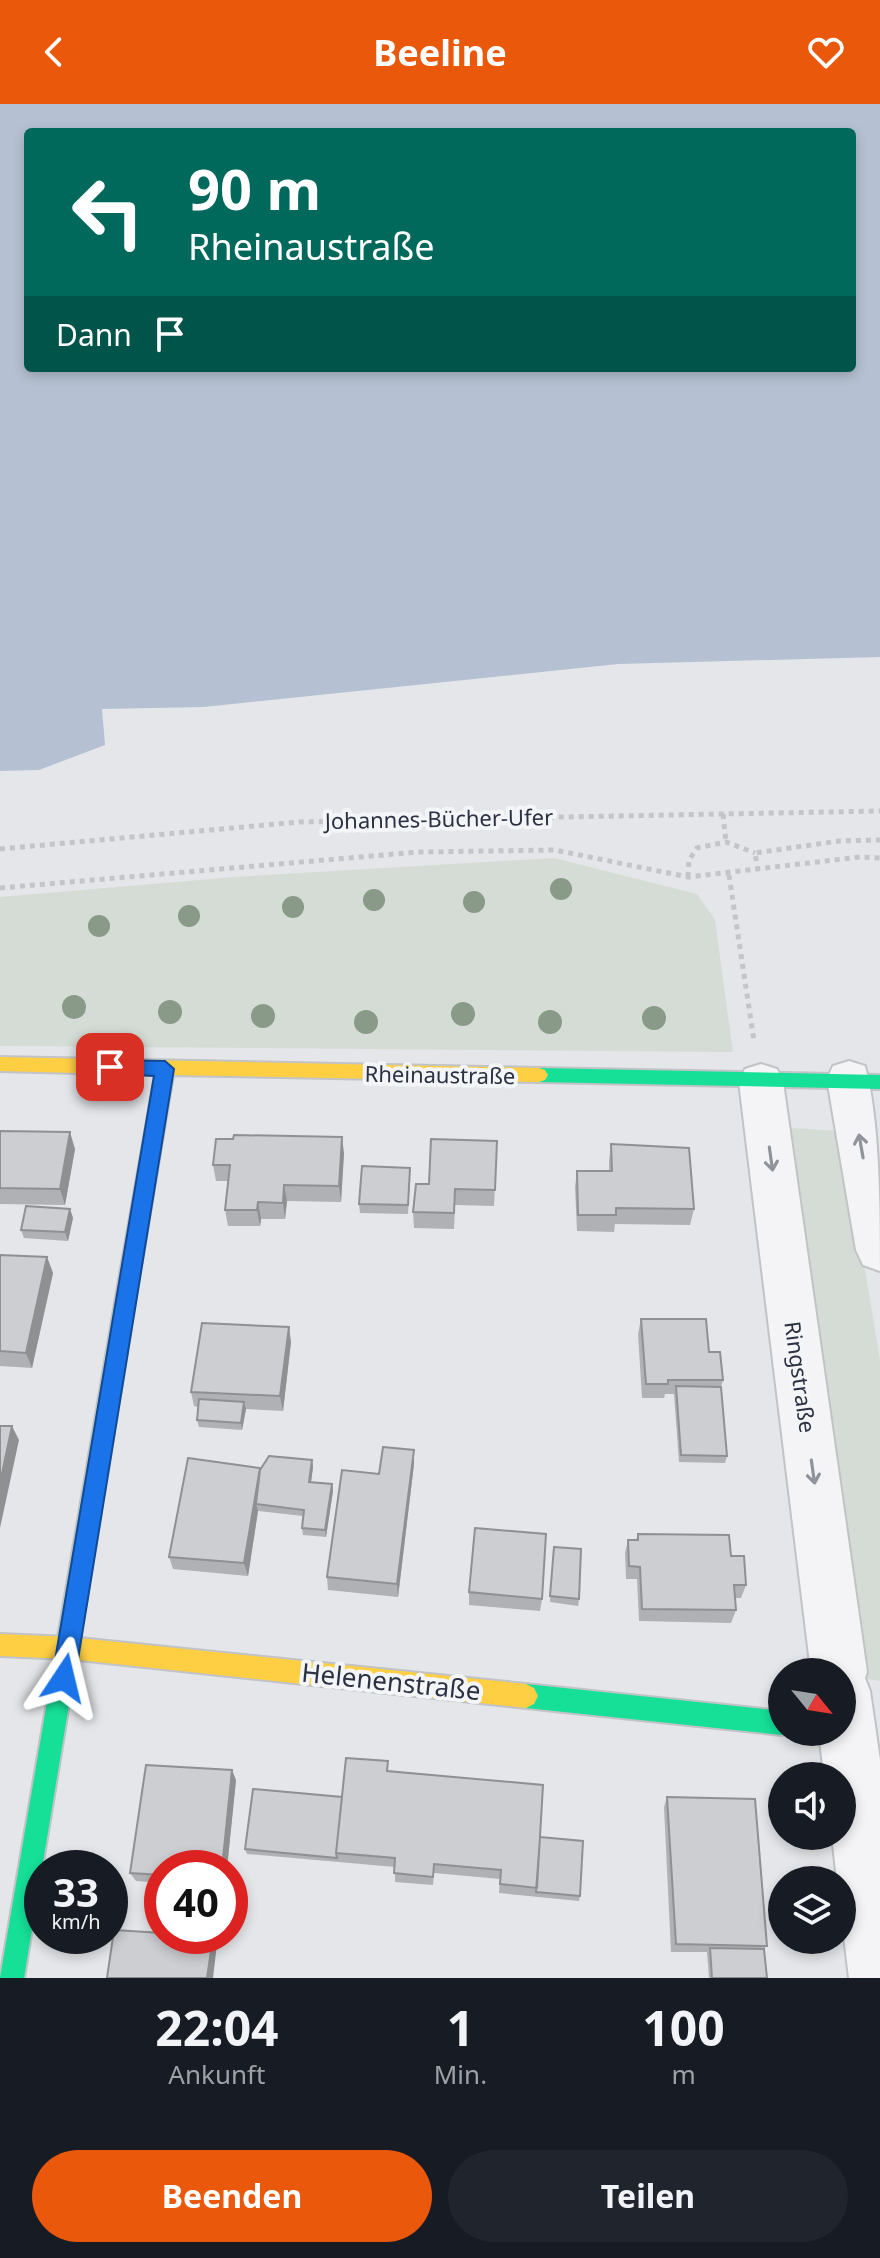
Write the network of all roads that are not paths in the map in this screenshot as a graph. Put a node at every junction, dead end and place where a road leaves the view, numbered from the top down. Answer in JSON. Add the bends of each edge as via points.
{"nodes":[{"id":1,"x":0,"y":1064,"type":"edge"},
{"id":2,"x":165,"y":1069,"type":"junction"},
{"id":3,"x":864,"y":1080,"type":"edge"},
{"id":4,"x":761,"y":1082,"type":"junction"},
{"id":5,"x":880,"y":1250,"type":"edge"},
{"id":6,"x":0,"y":1645,"type":"edge"},
{"id":7,"x":69,"y":1648,"type":"junction"},
{"id":8,"x":837,"y":1658,"type":"edge"},
{"id":9,"x":768,"y":1722,"type":"edge"},
{"id":10,"x":856,"y":1746,"type":"edge"},
{"id":11,"x":11,"y":1978,"type":"edge"},
{"id":12,"x":880,"y":1978,"type":"edge"}],
"edges":[{"from":1,"to":2,"type":"street","name":"Rheinaustraße"},
{"from":2,"to":4,"type":"street","name":"Rheinaustraße"},
{"from":2,"to":7,"type":"street"},
{"from":3,"to":4,"type":"street","name":"Rheinaustraße"},
{"from":5,"to":3,"type":"street","one_way":true},
{"from":4,"to":8,"type":"street","name":"Ringstraße","one_way":true},
{"from":6,"to":7,"type":"street","name":"Helenenstraße"},
{"from":7,"to":9,"type":"street","name":"Helenenstraße"},
{"from":7,"to":11,"type":"street"},
{"from":10,"to":12,"type":"street"}]}
